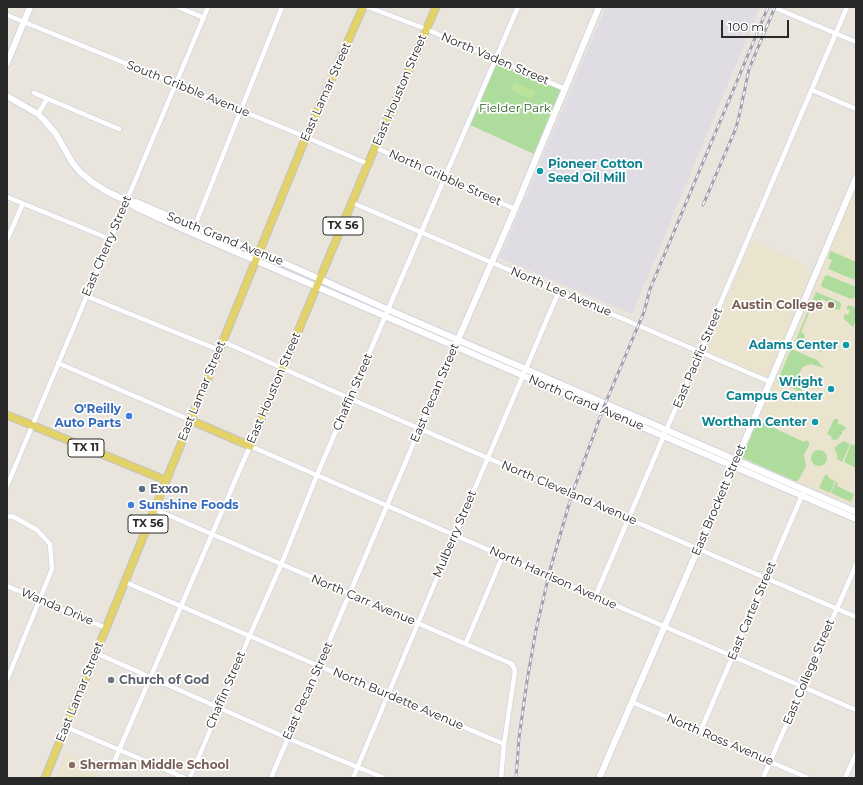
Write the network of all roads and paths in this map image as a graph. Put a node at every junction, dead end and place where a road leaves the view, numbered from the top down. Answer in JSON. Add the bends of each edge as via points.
{"nodes":[{"id":1,"x":30,"y":7,"type":"edge"},
{"id":2,"x":178,"y":7,"type":"edge"},
{"id":3,"x":208,"y":7,"type":"edge"},
{"id":4,"x":282,"y":7,"type":"edge"},
{"id":5,"x":363,"y":7,"type":"edge"},
{"id":6,"x":368,"y":7,"type":"edge"},
{"id":7,"x":436,"y":7,"type":"edge"},
{"id":8,"x":518,"y":7,"type":"edge"},
{"id":9,"x":599,"y":7,"type":"edge"},
{"id":10,"x":773,"y":7,"type":"edge"},
{"id":11,"x":847,"y":7,"type":"edge"},
{"id":12,"x":7,"y":15,"type":"edge"},
{"id":13,"x":204,"y":18,"type":"junction"},
{"id":14,"x":24,"y":22,"type":"junction"},
{"id":15,"x":426,"y":29,"type":"junction"},
{"id":16,"x":836,"y":33,"type":"junction"},
{"id":17,"x":856,"y":42,"type":"edge"},
{"id":18,"x":496,"y":60,"type":"junction"},
{"id":19,"x":7,"y":62,"type":"edge"},
{"id":20,"x":176,"y":85,"type":"junction"},
{"id":21,"x":564,"y":89,"type":"junction"},
{"id":22,"x":812,"y":90,"type":"junction"},
{"id":23,"x":34,"y":93,"type":"dead end"},
{"id":24,"x":7,"y":96,"type":"edge"},
{"id":25,"x":47,"y":99,"type":"junction"},
{"id":26,"x":856,"y":109,"type":"edge"},
{"id":27,"x":241,"y":110,"type":"junction"},
{"id":28,"x":38,"y":114,"type":"junction"},
{"id":29,"x":119,"y":130,"type":"dead end"},
{"id":30,"x":306,"y":137,"type":"junction"},
{"id":31,"x":376,"y":148,"type":"junction"},
{"id":32,"x":368,"y":164,"type":"junction"},
{"id":33,"x":445,"y":178,"type":"junction"},
{"id":34,"x":856,"y":178,"type":"edge"},
{"id":35,"x":7,"y":197,"type":"edge"},
{"id":36,"x":128,"y":201,"type":"junction"},
{"id":37,"x":23,"y":203,"type":"junction"},
{"id":38,"x":353,"y":203,"type":"junction"},
{"id":39,"x":515,"y":208,"type":"junction"},
{"id":40,"x":193,"y":230,"type":"junction"},
{"id":41,"x":422,"y":232,"type":"junction"},
{"id":42,"x":110,"y":239,"type":"junction"},
{"id":43,"x":7,"y":240,"type":"edge"},
{"id":44,"x":244,"y":246,"type":"junction"},
{"id":45,"x":259,"y":252,"type":"junction"},
{"id":46,"x":241,"y":254,"type":"junction"},
{"id":47,"x":255,"y":260,"type":"junction"},
{"id":48,"x":492,"y":262,"type":"junction"},
{"id":49,"x":320,"y":279,"type":"junction"},
{"id":50,"x":316,"y":286,"type":"junction"},
{"id":51,"x":559,"y":291,"type":"junction"},
{"id":52,"x":86,"y":296,"type":"junction"},
{"id":53,"x":389,"y":310,"type":"junction"},
{"id":54,"x":386,"y":316,"type":"junction"},
{"id":55,"x":458,"y":340,"type":"junction"},
{"id":56,"x":222,"y":341,"type":"junction"},
{"id":57,"x":455,"y":346,"type":"junction"},
{"id":58,"x":219,"y":350,"type":"junction"},
{"id":59,"x":701,"y":353,"type":"junction"},
{"id":60,"x":58,"y":363,"type":"junction"},
{"id":61,"x":282,"y":368,"type":"junction"},
{"id":62,"x":526,"y":369,"type":"junction"},
{"id":63,"x":523,"y":376,"type":"junction"},
{"id":64,"x":770,"y":382,"type":"junction"},
{"id":65,"x":351,"y":398,"type":"junction"},
{"id":66,"x":7,"y":415,"type":"edge"},
{"id":67,"x":190,"y":420,"type":"junction"},
{"id":68,"x":32,"y":426,"type":"junction"},
{"id":69,"x":207,"y":427,"type":"junction"},
{"id":70,"x":419,"y":428,"type":"junction"},
{"id":71,"x":666,"y":433,"type":"junction"},
{"id":72,"x":182,"y":440,"type":"junction"},
{"id":73,"x":250,"y":446,"type":"junction"},
{"id":74,"x":488,"y":458,"type":"junction"},
{"id":75,"x":736,"y":459,"type":"junction"},
{"id":76,"x":733,"y":466,"type":"junction"},
{"id":77,"x":317,"y":475,"type":"junction"},
{"id":78,"x":9,"y":477,"type":"edge"},
{"id":79,"x":166,"y":480,"type":"junction"},
{"id":80,"x":7,"y":486,"type":"edge"},
{"id":81,"x":805,"y":490,"type":"junction"},
{"id":82,"x":802,"y":496,"type":"junction"},
{"id":83,"x":387,"y":505,"type":"junction"},
{"id":84,"x":154,"y":509,"type":"junction"},
{"id":85,"x":856,"y":512,"type":"edge"},
{"id":86,"x":7,"y":516,"type":"edge"},
{"id":87,"x":628,"y":518,"type":"junction"},
{"id":88,"x":856,"y":519,"type":"edge"},
{"id":89,"x":212,"y":534,"type":"junction"},
{"id":90,"x":455,"y":535,"type":"junction"},
{"id":91,"x":698,"y":548,"type":"junction"},
{"id":92,"x":503,"y":556,"type":"junction"},
{"id":93,"x":281,"y":564,"type":"junction"},
{"id":94,"x":856,"y":566,"type":"edge"},
{"id":95,"x":767,"y":578,"type":"junction"},
{"id":96,"x":125,"y":582,"type":"junction"},
{"id":97,"x":7,"y":586,"type":"edge"},
{"id":98,"x":350,"y":593,"type":"junction"},
{"id":99,"x":596,"y":597,"type":"junction"},
{"id":100,"x":40,"y":600,"type":"junction"},
{"id":101,"x":181,"y":606,"type":"junction"},
{"id":102,"x":836,"y":608,"type":"junction"},
{"id":103,"x":856,"y":616,"type":"edge"},
{"id":104,"x":418,"y":623,"type":"junction"},
{"id":105,"x":664,"y":627,"type":"junction"},
{"id":106,"x":106,"y":628,"type":"junction"},
{"id":107,"x":250,"y":635,"type":"junction"},
{"id":108,"x":466,"y":643,"type":"junction"},
{"id":109,"x":96,"y":653,"type":"junction"},
{"id":110,"x":732,"y":657,"type":"junction"},
{"id":111,"x":319,"y":666,"type":"junction"},
{"id":112,"x":151,"y":677,"type":"junction"},
{"id":113,"x":7,"y":680,"type":"edge"},
{"id":114,"x":803,"y":687,"type":"junction"},
{"id":115,"x":388,"y":695,"type":"junction"},
{"id":116,"x":632,"y":702,"type":"junction"},
{"id":117,"x":219,"y":707,"type":"junction"},
{"id":118,"x":856,"y":710,"type":"edge"},
{"id":119,"x":66,"y":727,"type":"junction"},
{"id":120,"x":700,"y":732,"type":"junction"},
{"id":121,"x":287,"y":738,"type":"junction"},
{"id":122,"x":504,"y":744,"type":"junction"},
{"id":123,"x":119,"y":750,"type":"junction"},
{"id":124,"x":856,"y":754,"type":"edge"},
{"id":125,"x":770,"y":762,"type":"junction"},
{"id":126,"x":358,"y":767,"type":"junction"},
{"id":127,"x":111,"y":769,"type":"dead end"},
{"id":128,"x":601,"y":777,"type":"edge"},
{"id":129,"x":45,"y":778,"type":"edge"},
{"id":130,"x":185,"y":778,"type":"edge"},
{"id":131,"x":190,"y":778,"type":"edge"},
{"id":132,"x":271,"y":778,"type":"edge"},
{"id":133,"x":353,"y":778,"type":"edge"},
{"id":134,"x":384,"y":778,"type":"edge"},
{"id":135,"x":501,"y":778,"type":"edge"},
{"id":136,"x":763,"y":778,"type":"edge"},
{"id":137,"x":808,"y":778,"type":"edge"},
{"id":138,"x":846,"y":778,"type":"edge"}],
"edges":[{"from":1,"to":14,"type":"street"},
{"from":2,"to":13,"type":"street"},
{"from":3,"to":13,"type":"street","name":"East Cherry Street"},
{"from":4,"to":27,"type":"street"},
{"from":5,"to":30,"type":"main road","name":"East Lamar Street","number":"TX 56"},
{"from":6,"to":15,"type":"street","name":"North Vaden Street"},
{"from":7,"to":15,"type":"main road","name":"East Houston Street","number":"TX 56"},
{"from":8,"to":18,"type":"street","name":"Chaffin Street"},
{"from":9,"to":21,"type":"street","name":"East Pecan Street"},
{"from":10,"to":16,"type":"street"},
{"from":11,"to":16,"type":"street","name":"East Pacific Street"},
{"from":12,"to":14,"type":"street","name":"South Gribble Avenue"},
{"from":13,"to":20,"type":"street","name":"East Cherry Street"},
{"from":14,"to":19,"type":"street"},
{"from":14,"to":20,"type":"street","name":"South Gribble Avenue"},
{"from":15,"to":18,"type":"street","name":"North Vaden Street"},
{"from":15,"to":31,"type":"main road","name":"East Houston Street","number":"TX 56"},
{"from":16,"to":17,"type":"street"},
{"from":16,"to":22,"type":"street","name":"East Pacific Street"},
{"from":18,"to":21,"type":"street","name":"North Vaden Street"},
{"from":18,"to":33,"type":"street","name":"Chaffin Street"},
{"from":20,"to":27,"type":"street","name":"South Gribble Avenue"},
{"from":20,"to":36,"type":"street","name":"East Cherry Street"},
{"from":21,"to":39,"type":"street","name":"East Pecan Street"},
{"from":22,"to":26,"type":"street"},
{"from":22,"to":59,"type":"street","name":"East Pacific Street"},
{"from":23,"to":25,"type":"street"},
{"from":24,"to":28,"type":"street","name":"South Grand Avenue"},
{"from":25,"to":28,"type":"street"},
{"from":25,"to":29,"type":"street"},
{"from":27,"to":30,"type":"street","name":"South Gribble Avenue"},
{"from":27,"to":40,"type":"street"},
{"from":28,"to":36,"type":"street","name":"South Grand Avenue","via":[[50,125],[80,172],[106,192]]},
{"from":30,"to":32,"type":"street","name":"South Gribble Avenue"},
{"from":30,"to":45,"type":"main road","name":"East Lamar Street","number":"TX 56"},
{"from":31,"to":32,"type":"main road","name":"East Houston Street","number":"TX 56"},
{"from":31,"to":33,"type":"street","name":"North Gribble Street"},
{"from":32,"to":38,"type":"main road","name":"East Houston Street","number":"TX 56"},
{"from":33,"to":39,"type":"street","name":"North Gribble Street"},
{"from":33,"to":41,"type":"street","name":"Chaffin Street"},
{"from":34,"to":64,"type":"street","name":"East Brockett Street"},
{"from":35,"to":37,"type":"street"},
{"from":36,"to":40,"type":"street","name":"South Grand Avenue","via":[[135,207]]},
{"from":36,"to":42,"type":"street","name":"East Cherry Street"},
{"from":37,"to":42,"type":"street"},
{"from":37,"to":43,"type":"street"},
{"from":38,"to":41,"type":"street","name":"North Lee Avenue"},
{"from":38,"to":49,"type":"main road","name":"East Houston Street","number":"TX 56"},
{"from":39,"to":48,"type":"street","name":"East Pecan Street"},
{"from":40,"to":44,"type":"street","name":"South Grand Avenue"},
{"from":40,"to":46,"type":"street","name":"South Grand Avenue"},
{"from":41,"to":48,"type":"street","name":"North Lee Avenue"},
{"from":41,"to":53,"type":"street","name":"Chaffin Street"},
{"from":42,"to":52,"type":"street","name":"East Cherry Street"},
{"from":44,"to":45,"type":"street","name":"South Grand Avenue"},
{"from":44,"to":46,"type":"street"},
{"from":45,"to":47,"type":"main road","name":"East Lamar Street","number":"TX 56"},
{"from":45,"to":49,"type":"street","name":"South Grand Avenue"},
{"from":46,"to":47,"type":"street","name":"South Grand Avenue"},
{"from":47,"to":50,"type":"street","name":"South Grand Avenue"},
{"from":47,"to":56,"type":"main road","name":"East Lamar Street","number":"TX 56"},
{"from":48,"to":51,"type":"street","name":"North Lee Avenue"},
{"from":48,"to":55,"type":"street","name":"East Pecan Street"},
{"from":49,"to":50,"type":"main road","name":"East Houston Street","number":"TX 56"},
{"from":49,"to":53,"type":"street","name":"North Grand Avenue"},
{"from":50,"to":54,"type":"street","name":"North Grand Avenue"},
{"from":50,"to":61,"type":"main road","name":"East Houston Street","number":"TX 56"},
{"from":51,"to":59,"type":"street","name":"North Lee Avenue"},
{"from":51,"to":62,"type":"street","name":"Mulberry Street"},
{"from":52,"to":58,"type":"street"},
{"from":52,"to":60,"type":"street","name":"East Cherry Street"},
{"from":53,"to":54,"type":"street","name":"Chaffin Street"},
{"from":53,"to":55,"type":"street","name":"North Grand Avenue"},
{"from":54,"to":57,"type":"street","name":"North Grand Avenue"},
{"from":54,"to":65,"type":"street","name":"Chaffin Street"},
{"from":55,"to":57,"type":"street","name":"East Pecan Street"},
{"from":55,"to":62,"type":"street","name":"North Grand Avenue"},
{"from":56,"to":58,"type":"main road","name":"East Lamar Street","number":"TX 56"},
{"from":56,"to":61,"type":"street","name":"North Cleveland Avenue"},
{"from":57,"to":63,"type":"street","name":"North Grand Avenue"},
{"from":57,"to":70,"type":"street","name":"East Pecan Street"},
{"from":58,"to":67,"type":"main road","name":"East Lamar Street","number":"TX 56"},
{"from":59,"to":64,"type":"street","name":"North Lee Avenue"},
{"from":59,"to":71,"type":"street","name":"East Pacific Street"},
{"from":60,"to":67,"type":"street"},
{"from":60,"to":68,"type":"street","name":"East Cherry Street"},
{"from":61,"to":65,"type":"street","name":"North Cleveland Avenue"},
{"from":61,"to":73,"type":"main road","name":"East Houston Street","number":"TX 56"},
{"from":62,"to":63,"type":"street","name":"Mulberry Street"},
{"from":62,"to":71,"type":"street","name":"North Grand Avenue"},
{"from":63,"to":71,"type":"street","name":"North Grand Avenue"},
{"from":63,"to":74,"type":"street","name":"Mulberry Street"},
{"from":64,"to":75,"type":"street","name":"East Brockett Street"},
{"from":65,"to":70,"type":"street","name":"North Cleveland Avenue"},
{"from":65,"to":77,"type":"street","name":"Chaffin Street"},
{"from":66,"to":68,"type":"main road","number":"TX 11"},
{"from":67,"to":69,"type":"main road"},
{"from":67,"to":72,"type":"main road","name":"East Lamar Street","number":"TX 56"},
{"from":68,"to":78,"type":"street","name":"East Cherry Street"},
{"from":68,"to":79,"type":"main road","number":"TX 11"},
{"from":69,"to":72,"type":"main road","via":[[193,428]]},
{"from":69,"to":73,"type":"main road"},
{"from":70,"to":74,"type":"street","name":"North Cleveland Avenue"},
{"from":70,"to":83,"type":"street","name":"East Pecan Street"},
{"from":71,"to":75,"type":"street","name":"North Grand Avenue"},
{"from":71,"to":76,"type":"street","name":"North Grand Avenue"},
{"from":71,"to":87,"type":"street","name":"East Pacific Street"},
{"from":72,"to":79,"type":"main road","name":"East Lamar Street","number":"TX 56"},
{"from":73,"to":77,"type":"street","name":"North Harrison Avenue"},
{"from":73,"to":89,"type":"street","name":"East Houston Street"},
{"from":74,"to":87,"type":"street","name":"North Cleveland Avenue"},
{"from":74,"to":90,"type":"street","name":"Mulberry Street"},
{"from":75,"to":76,"type":"street","name":"East Brockett Street"},
{"from":75,"to":81,"type":"street","name":"North Grand Avenue"},
{"from":76,"to":82,"type":"street","name":"North Grand Avenue"},
{"from":76,"to":91,"type":"street","name":"East Brockett Street"},
{"from":77,"to":83,"type":"street","name":"North Harrison Avenue"},
{"from":77,"to":93,"type":"street","name":"Chaffin Street"},
{"from":78,"to":80,"type":"street","name":"East Cherry Street"},
{"from":79,"to":84,"type":"main road","name":"East Lamar Street","number":"TX 56"},
{"from":81,"to":82,"type":"street","name":"East Carter Street"},
{"from":81,"to":85,"type":"street","name":"North Grand Avenue"},
{"from":82,"to":88,"type":"street","name":"North Grand Avenue"},
{"from":82,"to":95,"type":"street","name":"East Carter Street"},
{"from":83,"to":90,"type":"street","name":"North Harrison Avenue"},
{"from":83,"to":98,"type":"street","name":"East Pecan Street"},
{"from":84,"to":89,"type":"street","name":"North Carr Avenue"},
{"from":84,"to":96,"type":"main road","name":"East Lamar Street","number":"TX 56"},
{"from":86,"to":100,"type":"street","via":[[14,517],[37,530],[50,544],[52,569]]},
{"from":87,"to":91,"type":"street","name":"North Cleveland Avenue"},
{"from":87,"to":99,"type":"street","name":"East Pacific Street"},
{"from":89,"to":93,"type":"street","name":"North Carr Avenue"},
{"from":89,"to":101,"type":"street","name":"East Houston Street"},
{"from":90,"to":92,"type":"street","name":"North Harrison Avenue"},
{"from":90,"to":104,"type":"street","name":"Mulberry Street"},
{"from":91,"to":95,"type":"street","name":"North Cleveland Avenue"},
{"from":91,"to":105,"type":"street","name":"East Brockett Street"},
{"from":92,"to":99,"type":"street","name":"North Harrison Avenue"},
{"from":92,"to":108,"type":"street"},
{"from":93,"to":98,"type":"street","name":"North Carr Avenue"},
{"from":93,"to":107,"type":"street","name":"Chaffin Street"},
{"from":94,"to":102,"type":"street","name":"East College Street"},
{"from":95,"to":102,"type":"street","name":"North Cleveland Avenue"},
{"from":95,"to":110,"type":"street","name":"East Carter Street"},
{"from":96,"to":101,"type":"street","name":"North Burdette Avenue"},
{"from":96,"to":106,"type":"main road","name":"East Lamar Street","number":"TX 56"},
{"from":97,"to":100,"type":"street","name":"Wanda Drive"},
{"from":98,"to":104,"type":"street","name":"North Carr Avenue"},
{"from":98,"to":111,"type":"street","name":"East Pecan Street"},
{"from":99,"to":105,"type":"street","name":"North Harrison Avenue"},
{"from":100,"to":106,"type":"street","name":"Wanda Drive"},
{"from":100,"to":113,"type":"street"},
{"from":101,"to":107,"type":"street","name":"North Burdette Avenue"},
{"from":101,"to":112,"type":"street","name":"East Houston Street"},
{"from":102,"to":103,"type":"street","name":"North Cleveland Avenue"},
{"from":102,"to":114,"type":"street","name":"East College Street"},
{"from":104,"to":108,"type":"street","name":"North Carr Avenue"},
{"from":104,"to":115,"type":"street","name":"Mulberry Street"},
{"from":105,"to":110,"type":"street","name":"North Harrison Avenue"},
{"from":105,"to":116,"type":"street","name":"East Brockett Street"},
{"from":106,"to":109,"type":"main road","name":"East Lamar Street","number":"TX 56"},
{"from":107,"to":111,"type":"street","name":"North Burdette Avenue"},
{"from":107,"to":117,"type":"street","name":"Chaffin Street"},
{"from":108,"to":122,"type":"street","name":"North Carr Avenue","via":[[514,666]]},
{"from":109,"to":112,"type":"street"},
{"from":109,"to":119,"type":"main road","name":"East Lamar Street","number":"TX 56"},
{"from":110,"to":114,"type":"street","name":"North Harrison Avenue"},
{"from":110,"to":120,"type":"street","name":"East Carter Street"},
{"from":111,"to":115,"type":"street","name":"North Burdette Avenue"},
{"from":111,"to":121,"type":"street","name":"East Pecan Street"},
{"from":112,"to":117,"type":"street"},
{"from":112,"to":123,"type":"street","name":"East Houston Street"},
{"from":114,"to":118,"type":"street","name":"North Harrison Avenue"},
{"from":114,"to":125,"type":"street","name":"East College Street"},
{"from":115,"to":122,"type":"street","name":"North Burdette Avenue"},
{"from":115,"to":126,"type":"street","name":"Mulberry Street"},
{"from":116,"to":120,"type":"street","name":"North Ross Avenue"},
{"from":116,"to":128,"type":"street","name":"East Brockett Street"},
{"from":117,"to":121,"type":"street"},
{"from":117,"to":131,"type":"street","name":"Chaffin Street"},
{"from":119,"to":123,"type":"street"},
{"from":119,"to":129,"type":"main road","name":"East Lamar Street","number":"TX 56"},
{"from":120,"to":125,"type":"street","name":"North Ross Avenue"},
{"from":121,"to":126,"type":"street"},
{"from":121,"to":132,"type":"street","name":"East Pecan Street"},
{"from":122,"to":135,"type":"street"},
{"from":123,"to":127,"type":"street","name":"East Houston Street"},
{"from":123,"to":130,"type":"street"},
{"from":124,"to":138,"type":"street"},
{"from":125,"to":136,"type":"street","name":"East College Street"},
{"from":125,"to":137,"type":"street","name":"North Ross Avenue"},
{"from":126,"to":133,"type":"street","name":"Mulberry Street"},
{"from":126,"to":134,"type":"street"}]}
